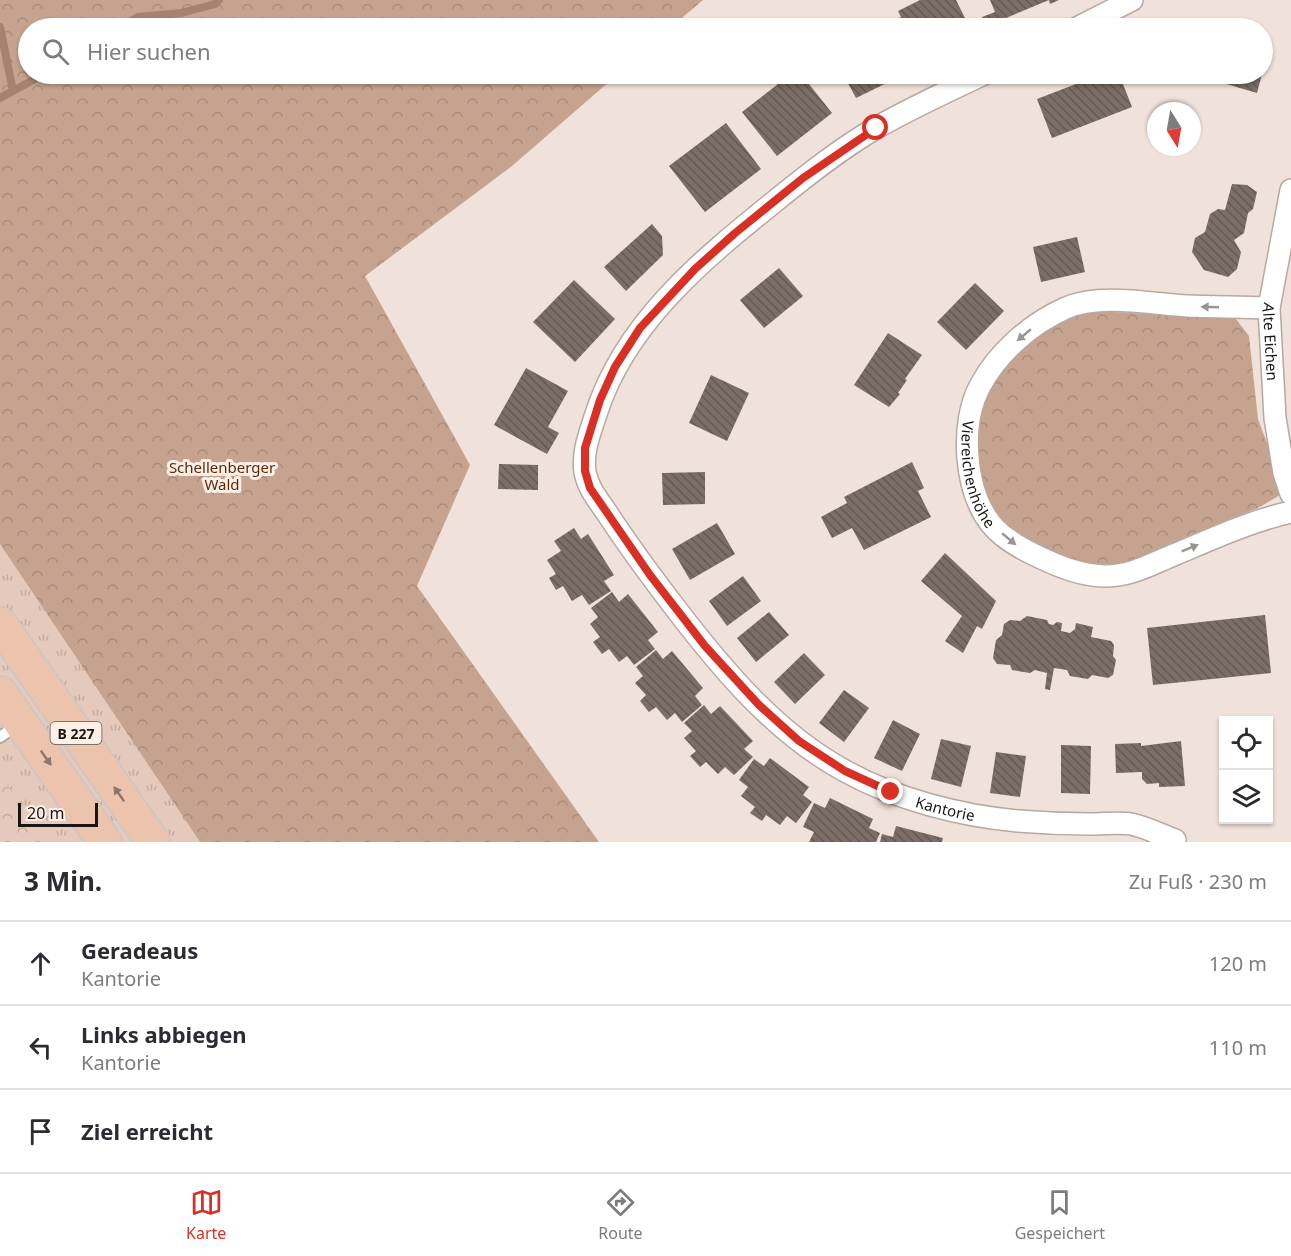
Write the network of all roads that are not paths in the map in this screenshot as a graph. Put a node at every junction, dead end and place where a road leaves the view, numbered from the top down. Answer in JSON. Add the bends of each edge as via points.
{"nodes":[{"id":1,"x":1132,"y":0,"type":"edge"},
{"id":2,"x":1097,"y":18,"type":"edge"},
{"id":3,"x":963,"y":84,"type":"edge"},
{"id":4,"x":1291,"y":190,"type":"edge"},
{"id":5,"x":1269,"y":308,"type":"junction"},
{"id":6,"x":1291,"y":494,"type":"edge"},
{"id":7,"x":1291,"y":512,"type":"edge"},
{"id":8,"x":0,"y":624,"type":"edge"},
{"id":9,"x":0,"y":693,"type":"edge"},
{"id":10,"x":10,"y":730,"type":"edge"},
{"id":11,"x":1175,"y":840,"type":"dead end"},
{"id":12,"x":105,"y":842,"type":"edge"},
{"id":13,"x":153,"y":842,"type":"edge"}],
"edges":[{"from":1,"to":2,"type":"street"},
{"from":3,"to":11,"type":"street","name":"Kantorie","via":[[859,139],[795,185],[695,269],[640,328],[615,367],[585,448],[585,471],[590,488],[619,531],[705,646],[759,705],[799,741],[845,771],[891,792],[950,810],[1013,821],[1130,824]]},
{"from":4,"to":5,"type":"street","name":"Alte Eichen"},
{"from":5,"to":6,"type":"street","name":"Alte Eichen","via":[[1275,418]]},
{"from":5,"to":7,"type":"street","name":"Viereichenhöhe","one_way":true,"via":[[1100,300],[1067,307],[1029,330],[1003,353],[980,386],[969,419],[967,443],[976,497],[991,524],[1020,549],[1080,574],[1134,573],[1261,519]]},
{"from":13,"to":8,"type":"main road","number":"B 227","one_way":true},
{"from":9,"to":10,"type":"main road","number":"B 227"},
{"from":10,"to":12,"type":"main road","number":"B 227","one_way":true}]}
